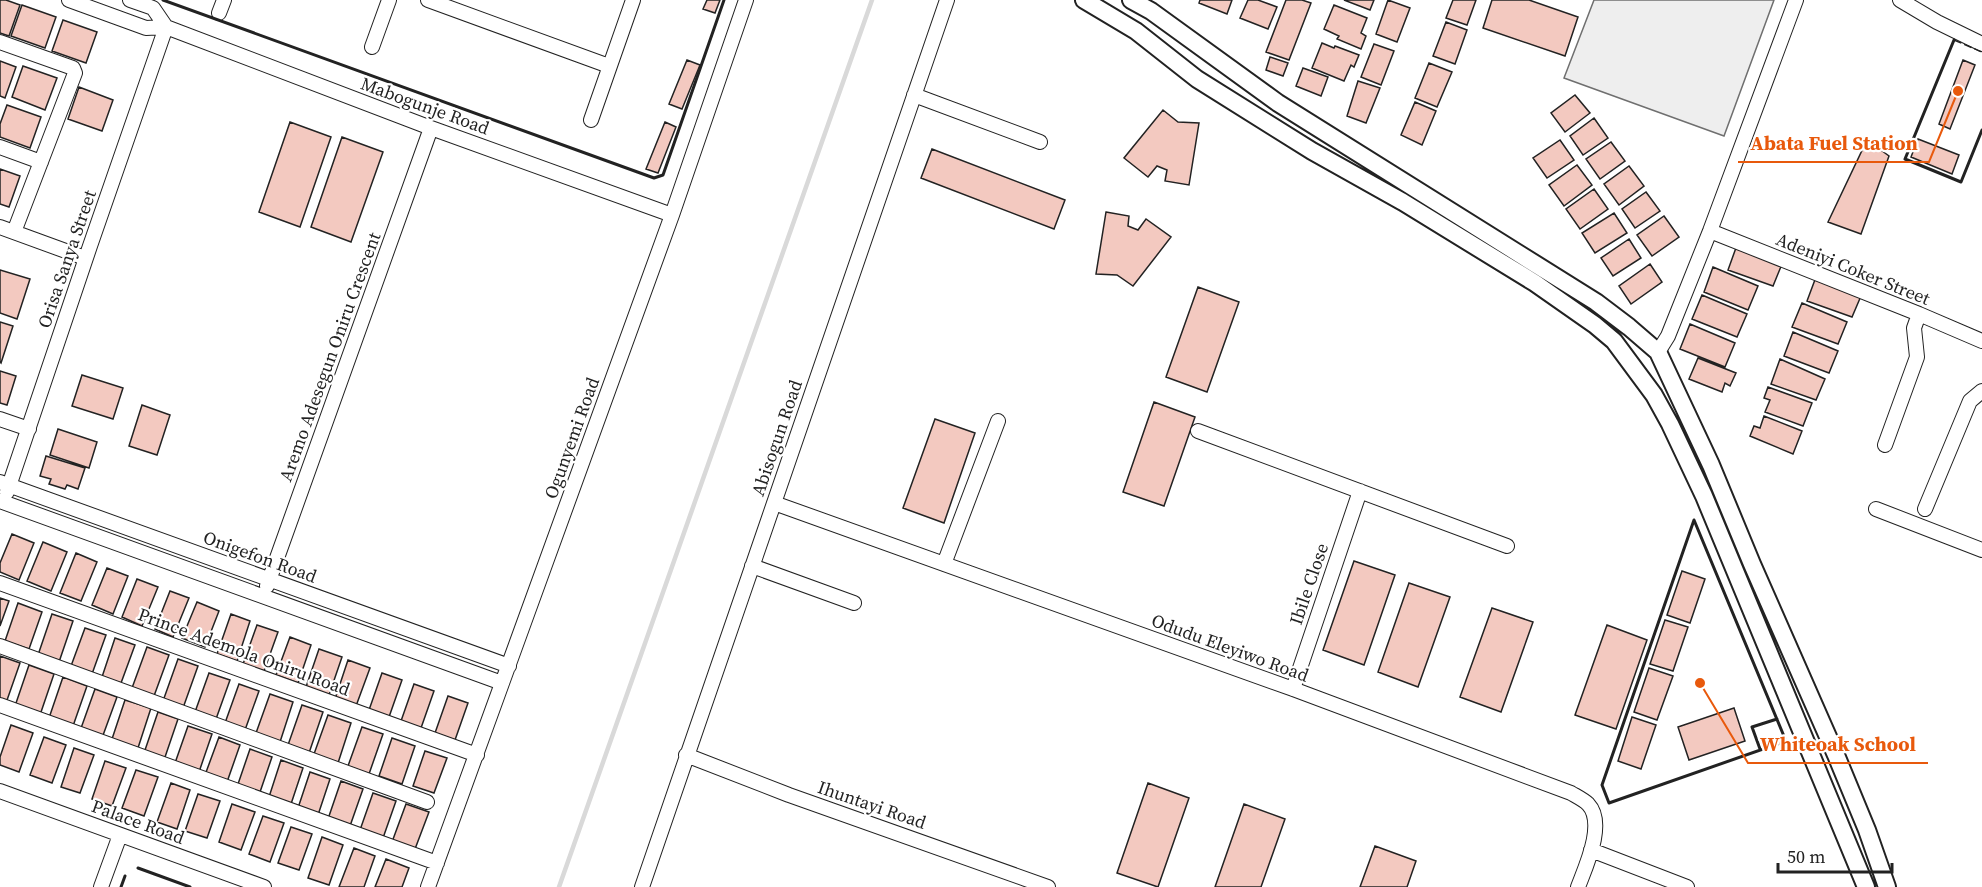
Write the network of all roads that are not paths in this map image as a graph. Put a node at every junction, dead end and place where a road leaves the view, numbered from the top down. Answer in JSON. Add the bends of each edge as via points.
{"nodes":[{"id":1,"x":69,"y":0,"type":"edge"},
{"id":2,"x":130,"y":0,"type":"edge"},
{"id":3,"x":389,"y":0,"type":"edge"},
{"id":4,"x":428,"y":0,"type":"edge"},
{"id":5,"x":633,"y":0,"type":"edge"},
{"id":6,"x":746,"y":0,"type":"edge"},
{"id":7,"x":946,"y":0,"type":"edge"},
{"id":8,"x":1084,"y":0,"type":"edge"},
{"id":9,"x":1131,"y":0,"type":"edge"},
{"id":10,"x":1796,"y":0,"type":"edge"},
{"id":11,"x":1900,"y":0,"type":"edge"},
{"id":12,"x":1151,"y":11,"type":"junction"},
{"id":13,"x":166,"y":27,"type":"junction"},
{"id":14,"x":1136,"y":31,"type":"junction"},
{"id":15,"x":0,"y":42,"type":"edge"},
{"id":16,"x":1982,"y":44,"type":"edge"},
{"id":17,"x":372,"y":47,"type":"dead end"},
{"id":18,"x":609,"y":66,"type":"junction"},
{"id":19,"x":914,"y":95,"type":"junction"},
{"id":20,"x":591,"y":120,"type":"dead end"},
{"id":21,"x":431,"y":128,"type":"junction"},
{"id":22,"x":1040,"y":142,"type":"dead end"},
{"id":23,"x":0,"y":147,"type":"edge"},
{"id":24,"x":41,"y":162,"type":"junction"},
{"id":25,"x":672,"y":216,"type":"junction"},
{"id":26,"x":0,"y":227,"type":"edge"},
{"id":27,"x":1710,"y":231,"type":"junction"},
{"id":28,"x":14,"y":232,"type":"junction"},
{"id":29,"x":85,"y":258,"type":"junction"},
{"id":30,"x":1919,"y":314,"type":"junction"},
{"id":31,"x":1982,"y":341,"type":"edge"},
{"id":32,"x":1658,"y":352,"type":"junction"},
{"id":33,"x":1982,"y":391,"type":"edge"},
{"id":34,"x":0,"y":419,"type":"edge"},
{"id":35,"x":998,"y":421,"type":"dead end"},
{"id":36,"x":28,"y":429,"type":"junction"},
{"id":37,"x":1198,"y":431,"type":"dead end"},
{"id":38,"x":1886,"y":445,"type":"dead end"},
{"id":39,"x":5,"y":484,"type":"edge"},
{"id":40,"x":1360,"y":491,"type":"junction"},
{"id":41,"x":2,"y":502,"type":"edge"},
{"id":42,"x":774,"y":502,"type":"junction"},
{"id":43,"x":1876,"y":509,"type":"dead end"},
{"id":44,"x":1925,"y":509,"type":"dead end"},
{"id":45,"x":1508,"y":546,"type":"dead end"},
{"id":46,"x":1982,"y":550,"type":"edge"},
{"id":47,"x":944,"y":564,"type":"junction"},
{"id":48,"x":752,"y":566,"type":"junction"},
{"id":49,"x":269,"y":580,"type":"junction"},
{"id":50,"x":0,"y":583,"type":"edge"},
{"id":51,"x":263,"y":597,"type":"junction"},
{"id":52,"x":854,"y":603,"type":"dead end"},
{"id":53,"x":0,"y":646,"type":"edge"},
{"id":54,"x":509,"y":666,"type":"junction"},
{"id":55,"x":502,"y":684,"type":"junction"},
{"id":56,"x":1293,"y":689,"type":"junction"},
{"id":57,"x":0,"y":705,"type":"edge"},
{"id":58,"x":477,"y":754,"type":"junction"},
{"id":59,"x":686,"y":755,"type":"junction"},
{"id":60,"x":0,"y":791,"type":"edge"},
{"id":61,"x":427,"y":802,"type":"dead end"},
{"id":62,"x":1867,"y":830,"type":"junction"},
{"id":63,"x":120,"y":835,"type":"junction"},
{"id":64,"x":1847,"y":839,"type":"junction"},
{"id":65,"x":1592,"y":850,"type":"junction"},
{"id":66,"x":436,"y":863,"type":"junction"},
{"id":67,"x":101,"y":887,"type":"edge"},
{"id":68,"x":264,"y":887,"type":"edge"},
{"id":69,"x":428,"y":887,"type":"edge"},
{"id":70,"x":642,"y":887,"type":"edge"},
{"id":71,"x":1048,"y":887,"type":"edge"},
{"id":72,"x":1578,"y":887,"type":"edge"},
{"id":73,"x":1687,"y":887,"type":"edge"},
{"id":74,"x":1866,"y":887,"type":"edge"},
{"id":75,"x":1887,"y":887,"type":"edge"}],
"edges":[{"from":1,"to":13,"type":"street","name":"Mabogunje Road","via":[[146,28]]},
{"from":2,"to":13,"type":"street","name":"Mabogunje Road","via":[[153,8]]},
{"from":3,"to":17,"type":"street"},
{"from":4,"to":18,"type":"street"},
{"from":5,"to":18,"type":"street"},
{"from":6,"to":25,"type":"street","name":"Ogunyemi Road"},
{"from":7,"to":19,"type":"street","name":"Abisogun Road"},
{"from":8,"to":14,"type":"street"},
{"from":9,"to":12,"type":"street"},
{"from":10,"to":27,"type":"street"},
{"from":11,"to":16,"type":"street"},
{"from":12,"to":14,"type":"street"},
{"from":12,"to":32,"type":"street","via":[[1278,103],[1596,302]]},
{"from":13,"to":21,"type":"street","name":"Mabogunje Road"},
{"from":13,"to":29,"type":"street","name":"Orisa Sanya Street"},
{"from":14,"to":64,"type":"street","via":[[1197,79],[1535,284],[1614,341],[1654,395],[1704,496]]},
{"from":15,"to":24,"type":"street","via":[[73,68],[75,73]]},
{"from":18,"to":20,"type":"street"},
{"from":19,"to":22,"type":"street"},
{"from":19,"to":42,"type":"street","name":"Abisogun Road"},
{"from":21,"to":25,"type":"street","name":"Mabogunje Road"},
{"from":21,"to":49,"type":"street","name":"Aremo Adesegun Oniru Crescent"},
{"from":23,"to":24,"type":"street"},
{"from":24,"to":28,"type":"street"},
{"from":25,"to":54,"type":"street","name":"Ogunyemi Road"},
{"from":26,"to":28,"type":"street"},
{"from":27,"to":30,"type":"street","name":"Adeniyi Coker Street"},
{"from":27,"to":32,"type":"street"},
{"from":28,"to":29,"type":"street"},
{"from":29,"to":36,"type":"street","name":"Orisa Sanya Street"},
{"from":30,"to":31,"type":"street","name":"Adeniyi Coker Street"},
{"from":30,"to":38,"type":"street","via":[[1914,328],[1917,357]]},
{"from":32,"to":62,"type":"street","via":[[1711,465]]},
{"from":33,"to":44,"type":"street","via":[[1970,401]]},
{"from":34,"to":36,"type":"street"},
{"from":35,"to":47,"type":"street"},
{"from":36,"to":39,"type":"street","name":"Orisa Sanya Street"},
{"from":37,"to":40,"type":"street"},
{"from":39,"to":41,"type":"street","name":"Orisa Sanya Street"},
{"from":39,"to":49,"type":"street","name":"Onigefon Road"},
{"from":40,"to":45,"type":"street"},
{"from":40,"to":56,"type":"street","name":"Ibile Close"},
{"from":41,"to":51,"type":"street","name":"Onigefon Road"},
{"from":42,"to":47,"type":"street","name":"Odudu Eleyiwo Road"},
{"from":42,"to":48,"type":"street","name":"Abisogun Road"},
{"from":43,"to":46,"type":"street"},
{"from":47,"to":56,"type":"street","name":"Odudu Eleyiwo Road"},
{"from":48,"to":52,"type":"street"},
{"from":48,"to":59,"type":"street","name":"Abisogun Road"},
{"from":49,"to":51,"type":"street","name":"Aremo Adesegun Oniru Crescent"},
{"from":49,"to":54,"type":"street","name":"Onigefon Road"},
{"from":50,"to":58,"type":"street","name":"Prince Ademola Oniru Road"},
{"from":51,"to":55,"type":"street","name":"Onigefon Road"},
{"from":53,"to":61,"type":"street"},
{"from":54,"to":55,"type":"street","name":"Ogunyemi Road"},
{"from":55,"to":58,"type":"street","name":"Ogunyemi Road"},
{"from":56,"to":65,"type":"street","name":"Odudu Eleyiwo Road","via":[[1571,793],[1588,804],[1596,822]]},
{"from":57,"to":66,"type":"street"},
{"from":58,"to":66,"type":"street","name":"Ogunyemi Road"},
{"from":59,"to":70,"type":"street","name":"Abisogun Road"},
{"from":59,"to":71,"type":"street","name":"Ihuntayi Road"},
{"from":60,"to":63,"type":"street","name":"Palace Road"},
{"from":62,"to":64,"type":"street"},
{"from":62,"to":75,"type":"street"},
{"from":63,"to":67,"type":"street"},
{"from":63,"to":68,"type":"street","name":"Palace Road"},
{"from":64,"to":74,"type":"street"},
{"from":65,"to":72,"type":"street","name":"Odudu Eleyiwo Road"},
{"from":65,"to":73,"type":"street"},
{"from":66,"to":69,"type":"street","name":"Ogunyemi Road"}]}
